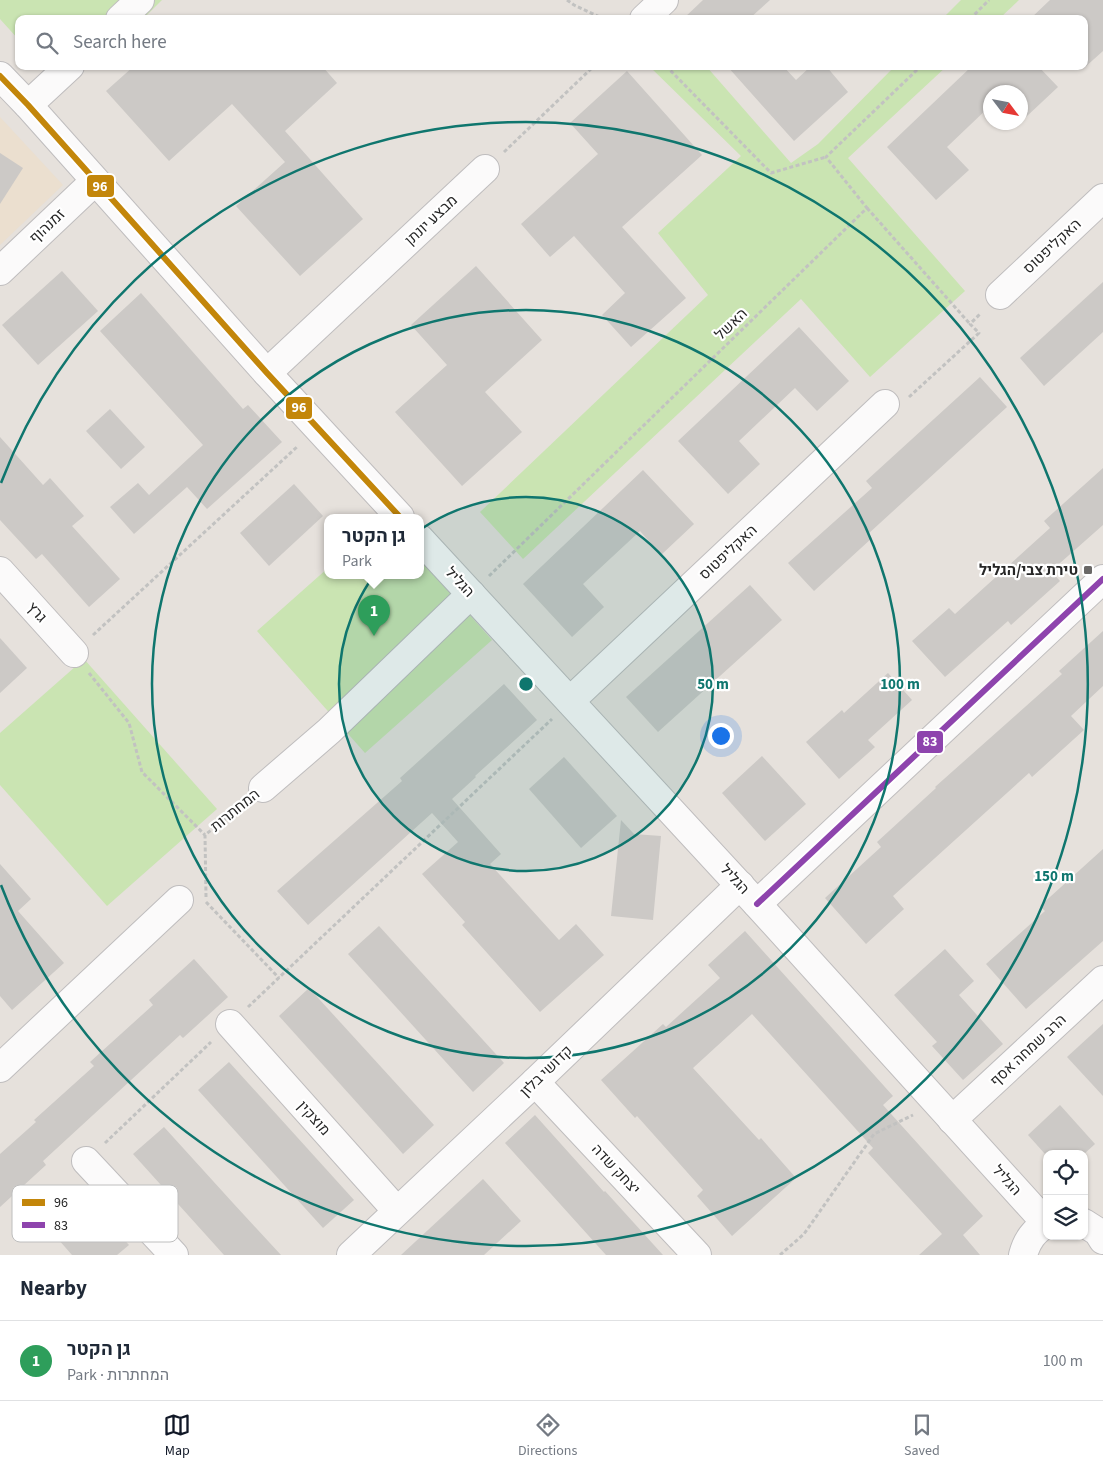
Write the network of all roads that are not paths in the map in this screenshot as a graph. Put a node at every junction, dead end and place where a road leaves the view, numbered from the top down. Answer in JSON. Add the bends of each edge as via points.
{"nodes":[{"id":1,"x":140,"y":0,"type":"edge"},
{"id":2,"x":664,"y":0,"type":"edge"},
{"id":3,"x":124,"y":15,"type":"edge"},
{"id":4,"x":648,"y":15,"type":"edge"},
{"id":5,"x":66,"y":70,"type":"edge"},
{"id":6,"x":0,"y":76,"type":"edge"},
{"id":7,"x":28,"y":105,"type":"junction"},
{"id":8,"x":485,"y":169,"type":"road end"},
{"id":9,"x":95,"y":182,"type":"junction"},
{"id":10,"x":1103,"y":198,"type":"edge"},
{"id":11,"x":0,"y":271,"type":"edge"},
{"id":12,"x":1000,"y":295,"type":"road end"},
{"id":13,"x":267,"y":373,"type":"junction"},
{"id":14,"x":885,"y":404,"type":"road end"},
{"id":15,"x":397,"y":514,"type":"edge"},
{"id":16,"x":424,"y":543,"type":"edge"},
{"id":17,"x":0,"y":572,"type":"edge"},
{"id":18,"x":1103,"y":580,"type":"edge"},
{"id":19,"x":471,"y":594,"type":"junction"},
{"id":20,"x":74,"y":653,"type":"road end"},
{"id":21,"x":570,"y":701,"type":"junction"},
{"id":22,"x":263,"y":788,"type":"road end"},
{"id":23,"x":749,"y":894,"type":"junction"},
{"id":24,"x":179,"y":900,"type":"road end"},
{"id":25,"x":1103,"y":980,"type":"edge"},
{"id":26,"x":230,"y":1024,"type":"road end"},
{"id":27,"x":1,"y":1065,"type":"edge"},
{"id":28,"x":535,"y":1082,"type":"junction"},
{"id":29,"x":945,"y":1112,"type":"junction"},
{"id":30,"x":86,"y":1161,"type":"road end"},
{"id":31,"x":108,"y":1185,"type":"edge"},
{"id":32,"x":397,"y":1211,"type":"junction"},
{"id":33,"x":1043,"y":1220,"type":"edge"},
{"id":34,"x":1043,"y":1225,"type":"edge"},
{"id":35,"x":162,"y":1242,"type":"edge"},
{"id":36,"x":174,"y":1255,"type":"edge"},
{"id":37,"x":351,"y":1255,"type":"edge"},
{"id":38,"x":697,"y":1255,"type":"edge"},
{"id":39,"x":1023,"y":1255,"type":"edge"}],
"edges":[{"from":1,"to":3,"type":"street"},
{"from":2,"to":4,"type":"street"},
{"from":5,"to":7,"type":"street"},
{"from":6,"to":7,"type":"street"},
{"from":7,"to":9,"type":"street"},
{"from":8,"to":13,"type":"street","name":"מבצע יונתן"},
{"from":9,"to":11,"type":"street","name":"זמנהוף"},
{"from":9,"to":13,"type":"street"},
{"from":10,"to":12,"type":"street","name":"האקליפטוס"},
{"from":13,"to":15,"type":"street"},
{"from":14,"to":21,"type":"street","name":"האקליפטוס"},
{"from":16,"to":19,"type":"street","name":"הגליל"},
{"from":17,"to":20,"type":"street","name":"גרץ"},
{"from":18,"to":23,"type":"street","name":"קדושי בלזן"},
{"from":19,"to":21,"type":"street","name":"הגליל"},
{"from":19,"to":22,"type":"street","name":"המחתרות","via":[[329,731]]},
{"from":21,"to":23,"type":"street","name":"הגליל"},
{"from":23,"to":28,"type":"street","name":"קדושי בלזן"},
{"from":23,"to":29,"type":"street","name":"הגליל"},
{"from":24,"to":27,"type":"street"},
{"from":25,"to":29,"type":"street","name":"הרב שמחה אסף"},
{"from":26,"to":32,"type":"street","name":"מוצקין"},
{"from":28,"to":32,"type":"street","name":"קדושי בלזן"},
{"from":28,"to":38,"type":"street","name":"יצחק שדה"},
{"from":29,"to":33,"type":"street","name":"הגליל"},
{"from":30,"to":31,"type":"street"},
{"from":32,"to":37,"type":"street","name":"קדושי בלזן"},
{"from":34,"to":39,"type":"street","via":[[1027,1242]]},
{"from":35,"to":36,"type":"street"}]}
